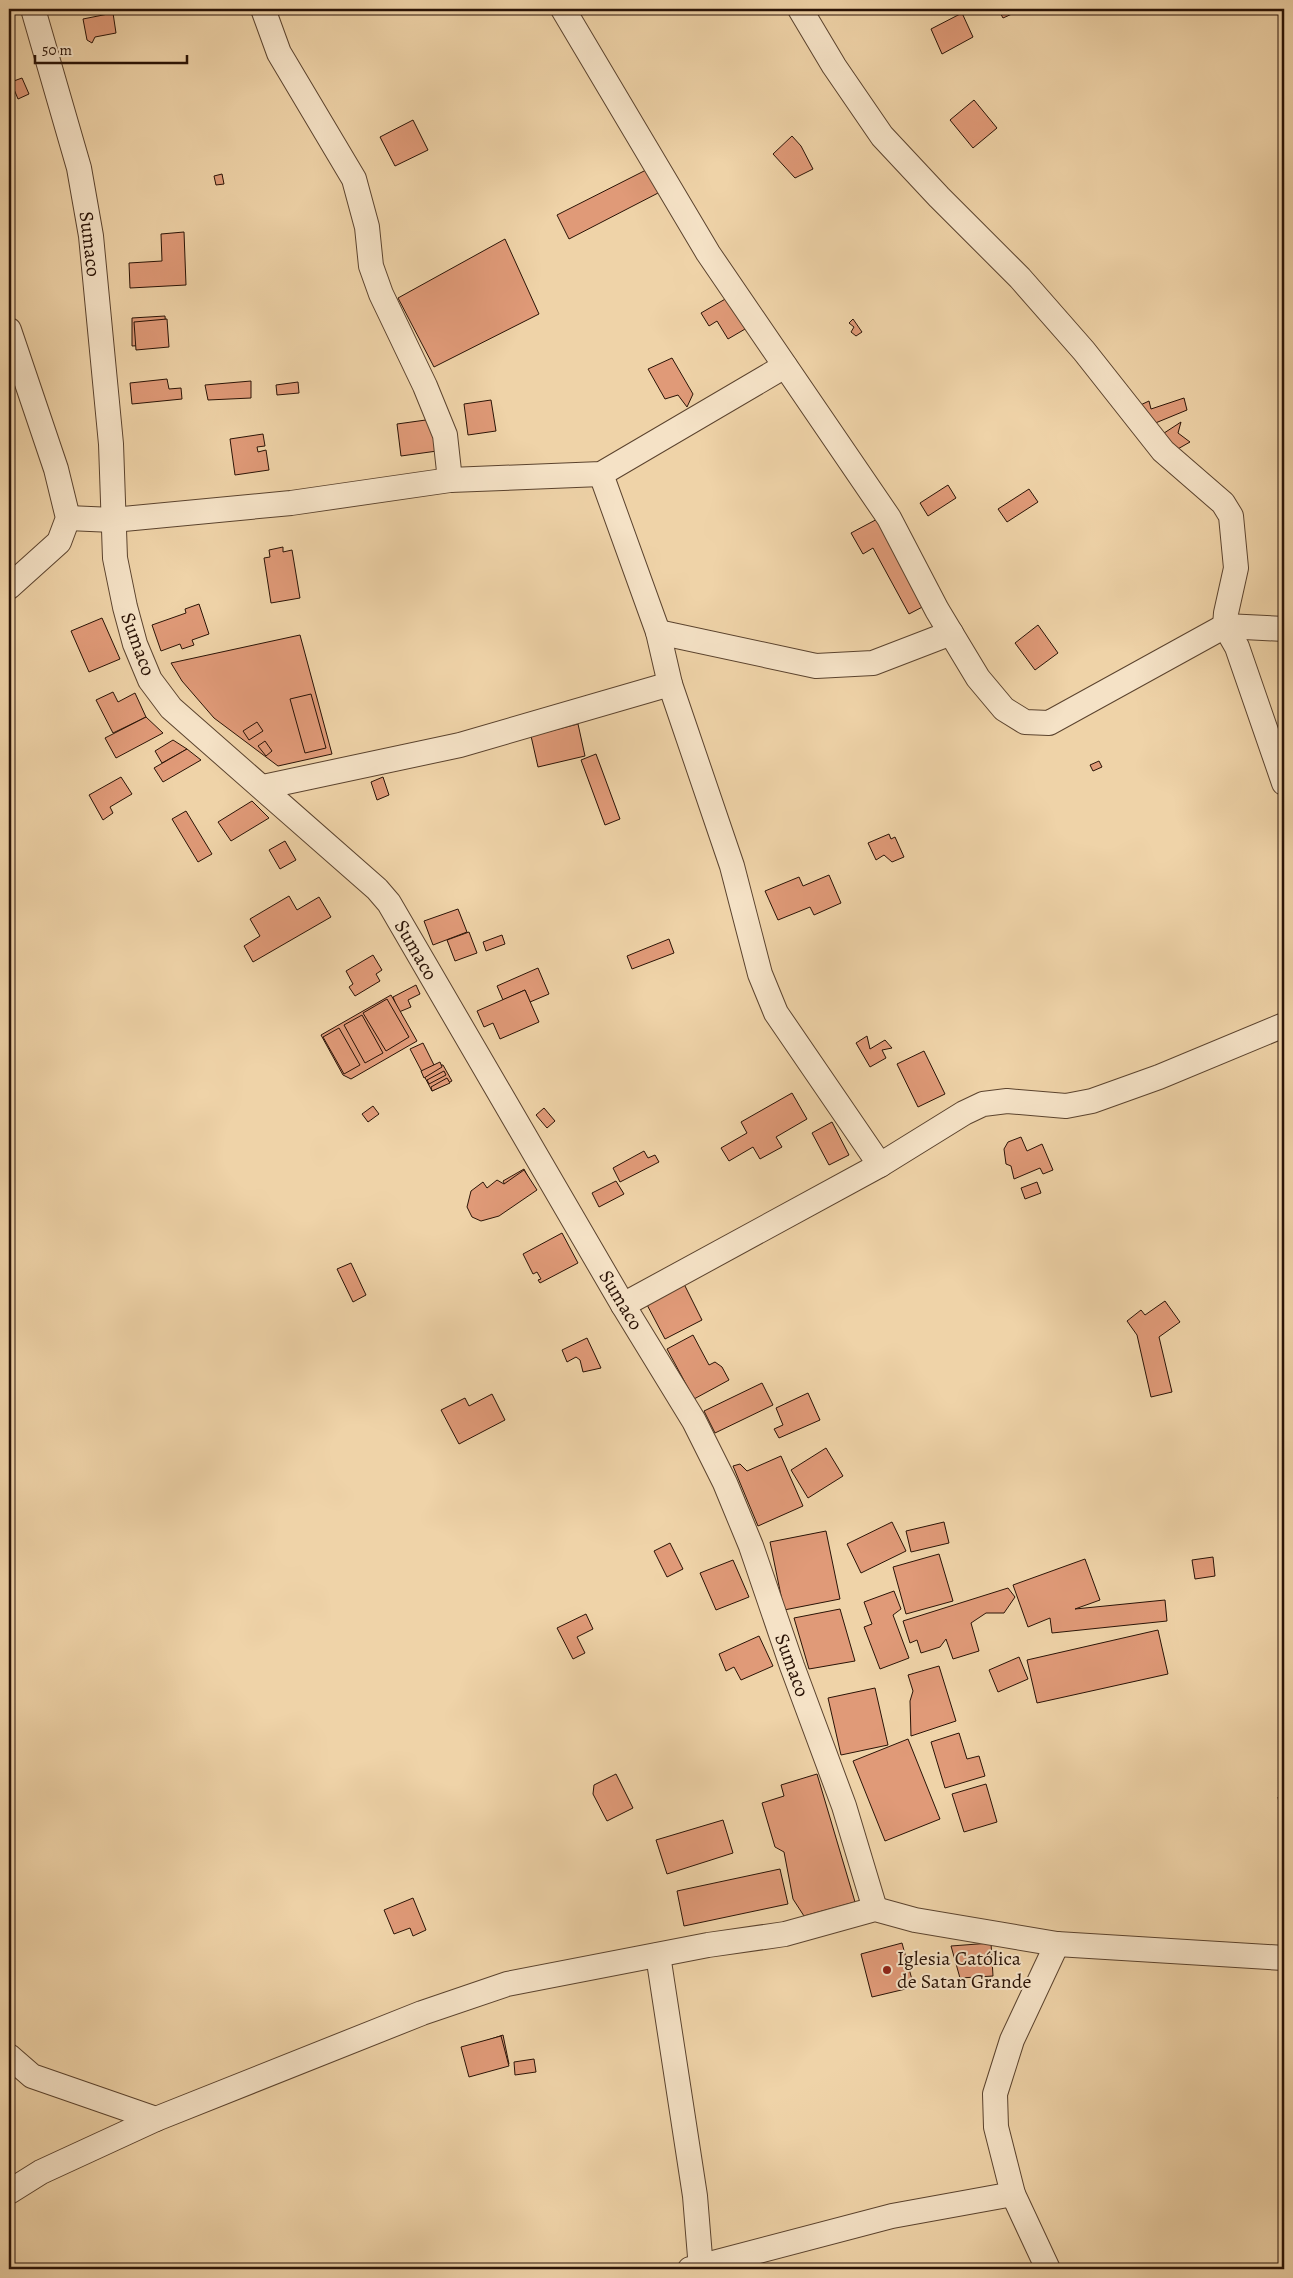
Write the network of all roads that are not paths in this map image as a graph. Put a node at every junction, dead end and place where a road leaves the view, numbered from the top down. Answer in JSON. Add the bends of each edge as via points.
{"nodes":[{"id":1,"x":34,"y":9,"type":"edge"},
{"id":2,"x":262,"y":9,"type":"edge"},
{"id":3,"x":563,"y":9,"type":"edge"},
{"id":4,"x":800,"y":9,"type":"edge"},
{"id":5,"x":9,"y":330,"type":"edge"},
{"id":6,"x":785,"y":366,"type":"junction"},
{"id":7,"x":602,"y":474,"type":"junction"},
{"id":8,"x":450,"y":480,"type":"junction"},
{"id":9,"x":68,"y":518,"type":"junction"},
{"id":10,"x":113,"y":520,"type":"junction"},
{"id":11,"x":9,"y":587,"type":"edge"},
{"id":12,"x":1226,"y":626,"type":"junction"},
{"id":13,"x":1284,"y":629,"type":"edge"},
{"id":14,"x":658,"y":632,"type":"junction"},
{"id":15,"x":951,"y":633,"type":"junction"},
{"id":16,"x":670,"y":684,"type":"junction"},
{"id":17,"x":1284,"y":783,"type":"edge"},
{"id":18,"x":263,"y":788,"type":"junction"},
{"id":19,"x":1284,"y":1025,"type":"edge"},
{"id":20,"x":880,"y":1164,"type":"junction"},
{"id":21,"x":623,"y":1305,"type":"junction"},
{"id":22,"x":875,"y":1908,"type":"junction"},
{"id":23,"x":1057,"y":1944,"type":"junction"},
{"id":24,"x":658,"y":1955,"type":"junction"},
{"id":25,"x":1284,"y":1958,"type":"edge"},
{"id":26,"x":9,"y":2056,"type":"edge"},
{"id":27,"x":156,"y":2119,"type":"junction"},
{"id":28,"x":9,"y":2192,"type":"edge"},
{"id":29,"x":1013,"y":2194,"type":"junction"},
{"id":30,"x":697,"y":2268,"type":"edge"},
{"id":31,"x":1048,"y":2269,"type":"edge"}],
"edges":[{"from":1,"to":10,"type":"street","name":"Sumaco","via":[[79,168],[91,236],[111,444]]},
{"from":2,"to":8,"type":"street","via":[[279,53],[354,179],[367,227],[371,266],[445,434]]},
{"from":3,"to":6,"type":"street","via":[[708,253]]},
{"from":4,"to":12,"type":"street","via":[[882,136],[1020,278],[1084,351],[1163,451],[1224,504],[1230,516],[1236,568]]},
{"from":5,"to":9,"type":"street","via":[[56,469]]},
{"from":6,"to":7,"type":"street"},
{"from":6,"to":15,"type":"street","via":[[889,518]]},
{"from":7,"to":8,"type":"street"},
{"from":7,"to":14,"type":"street"},
{"from":8,"to":10,"type":"street","via":[[291,503]]},
{"from":9,"to":10,"type":"street"},
{"from":9,"to":11,"type":"street","via":[[59,542]]},
{"from":10,"to":18,"type":"street","name":"Sumaco","via":[[115,558],[124,607],[150,680],[171,708]]},
{"from":12,"to":13,"type":"street"},
{"from":12,"to":15,"type":"street","via":[[1049,724],[1025,722],[1004,709],[978,678]]},
{"from":12,"to":17,"type":"street","via":[[1240,655]]},
{"from":14,"to":15,"type":"street","via":[[816,666],[873,663]]},
{"from":14,"to":16,"type":"street"},
{"from":16,"to":18,"type":"street","via":[[460,745]]},
{"from":16,"to":20,"type":"street","via":[[732,866],[760,974],[776,1013]]},
{"from":18,"to":21,"type":"street","name":"Sumaco","via":[[389,903]]},
{"from":19,"to":20,"type":"street","via":[[1159,1078],[1092,1101],[1066,1106],[1007,1101],[983,1104]]},
{"from":20,"to":21,"type":"street"},
{"from":21,"to":22,"type":"street","name":"Sumaco","via":[[694,1421],[725,1483],[751,1546],[844,1806]]},
{"from":22,"to":23,"type":"street","via":[[915,1920]]},
{"from":22,"to":24,"type":"street","via":[[785,1934]]},
{"from":23,"to":25,"type":"street"},
{"from":23,"to":29,"type":"street","via":[[1012,2040],[995,2094],[996,2127]]},
{"from":24,"to":27,"type":"street","via":[[507,1984],[422,2013]]},
{"from":24,"to":30,"type":"street","via":[[695,2196]]},
{"from":26,"to":27,"type":"street","via":[[32,2076]]},
{"from":27,"to":28,"type":"street","via":[[41,2172]]},
{"from":29,"to":30,"type":"street","via":[[892,2216]]},
{"from":29,"to":31,"type":"street"}]}
